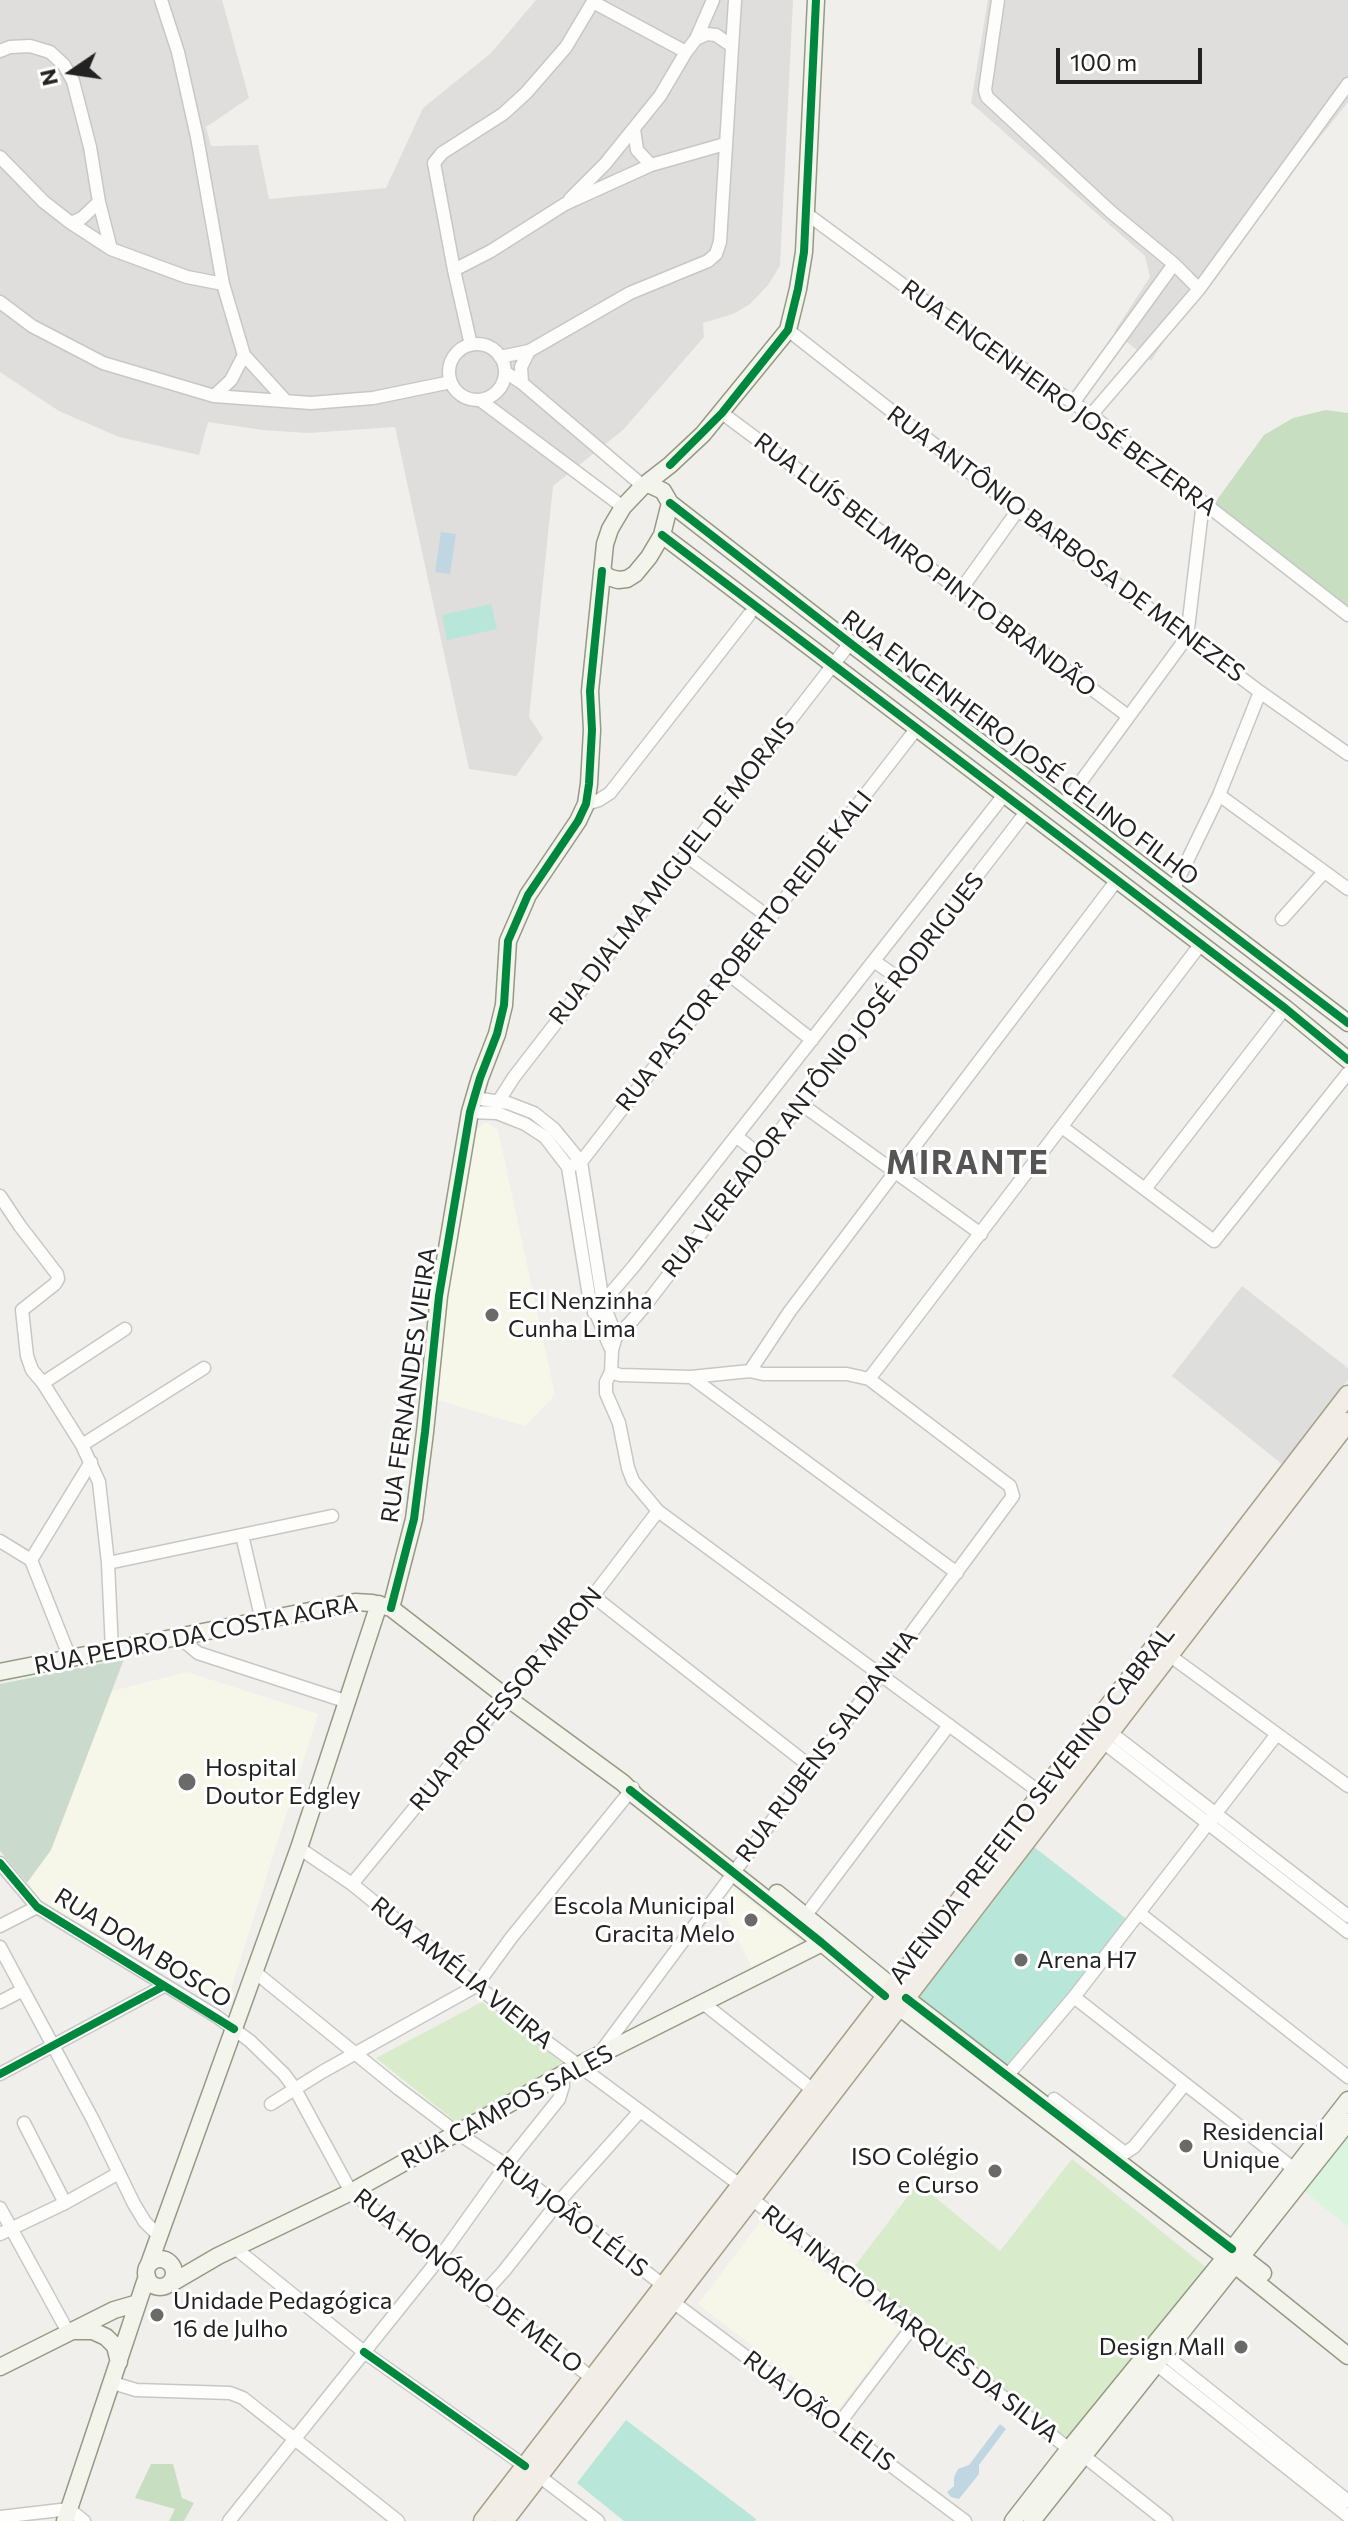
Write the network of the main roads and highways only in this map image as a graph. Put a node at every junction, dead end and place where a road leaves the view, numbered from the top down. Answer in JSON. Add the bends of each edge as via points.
{"nodes":[{"id":1,"x":1348,"y":1395,"type":"edge"},
{"id":2,"x":1348,"y":1422,"type":"edge"},
{"id":3,"x":895,"y":1997,"type":"junction"},
{"id":4,"x":746,"y":2192,"type":"junction"},
{"id":5,"x":532,"y":2471,"type":"junction"},
{"id":6,"x":483,"y":2521,"type":"edge"},
{"id":7,"x":504,"y":2521,"type":"edge"}],
"edges":[{"from":1,"to":3,"type":"main road","name":"AVENIDA PREFEITO SEVERINO CABRAL","via":[[1041,1793]]},
{"from":2,"to":3,"type":"main road","name":"AVENIDA PREFEITO SEVERINO CABRAL","via":[[1106,1737]]},
{"from":3,"to":4,"type":"main road","name":"AVENIDA PREFEITO SEVERINO CABRAL"},
{"from":3,"to":4,"type":"main road","name":"AVENIDA PREFEITO SEVERINO CABRAL","via":[[813,2090]]},
{"from":4,"to":5,"type":"main road","name":"AVENIDA PREFEITO SEVERINO CABRAL","via":[[673,2302]]},
{"from":4,"to":5,"type":"main road","name":"AVENIDA PREFEITO SEVERINO CABRAL","via":[[663,2285],[592,2378]]},
{"from":5,"to":6,"type":"main road","name":"AVENIDA PREFEITO SEVERINO CABRAL"},
{"from":5,"to":7,"type":"main road","name":"AVENIDA PREFEITO SEVERINO CABRAL"}]}
